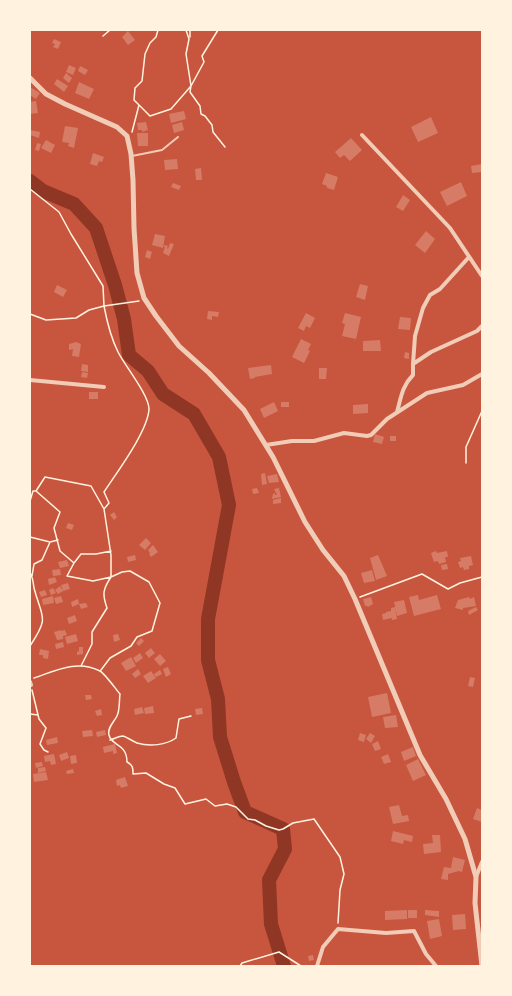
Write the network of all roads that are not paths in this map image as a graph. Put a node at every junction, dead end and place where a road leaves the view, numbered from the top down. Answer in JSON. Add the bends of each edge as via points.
{"nodes":[{"id":1,"x":30,"y":78,"type":"edge"},
{"id":2,"x":362,"y":135,"type":"dead end"},
{"id":3,"x":178,"y":137,"type":"dead end"},
{"id":4,"x":131,"y":157,"type":"junction"},
{"id":5,"x":469,"y":257,"type":"junction"},
{"id":6,"x":482,"y":276,"type":"edge"},
{"id":7,"x":482,"y":326,"type":"edge"},
{"id":8,"x":413,"y":364,"type":"junction"},
{"id":9,"x":482,"y":374,"type":"edge"},
{"id":10,"x":30,"y":380,"type":"edge"},
{"id":11,"x":104,"y":387,"type":"dead end"},
{"id":12,"x":397,"y":412,"type":"junction"},
{"id":13,"x":266,"y":445,"type":"junction"},
{"id":14,"x":482,"y":862,"type":"edge"},
{"id":15,"x":476,"y":877,"type":"junction"},
{"id":16,"x":316,"y":966,"type":"edge"},
{"id":17,"x":436,"y":966,"type":"edge"},
{"id":18,"x":482,"y":966,"type":"edge"}],
"edges":[{"from":1,"to":4,"type":"street","via":[[46,94],[117,127],[127,136]]},
{"from":2,"to":5,"type":"street","via":[[450,228]]},
{"from":3,"to":4,"type":"lane","via":[[162,150]]},
{"from":4,"to":13,"type":"street","via":[[137,273],[144,298],[179,346],[244,410]]},
{"from":5,"to":6,"type":"street"},
{"from":5,"to":8,"type":"street","via":[[440,289],[430,295],[423,308],[415,336]]},
{"from":7,"to":8,"type":"street"},
{"from":8,"to":12,"type":"street","via":[[413,375],[406,382]]},
{"from":9,"to":12,"type":"street","via":[[463,385],[427,393]]},
{"from":10,"to":11,"type":"street"},
{"from":12,"to":13,"type":"street","via":[[371,435],[344,433],[314,441]]},
{"from":13,"to":15,"type":"street","via":[[305,522],[344,576],[420,755],[446,799],[465,839]]},
{"from":14,"to":15,"type":"street"},
{"from":15,"to":18,"type":"street","via":[[475,903]]},
{"from":16,"to":17,"type":"street","via":[[323,947],[338,929],[386,933],[414,931],[426,954]]}]}
